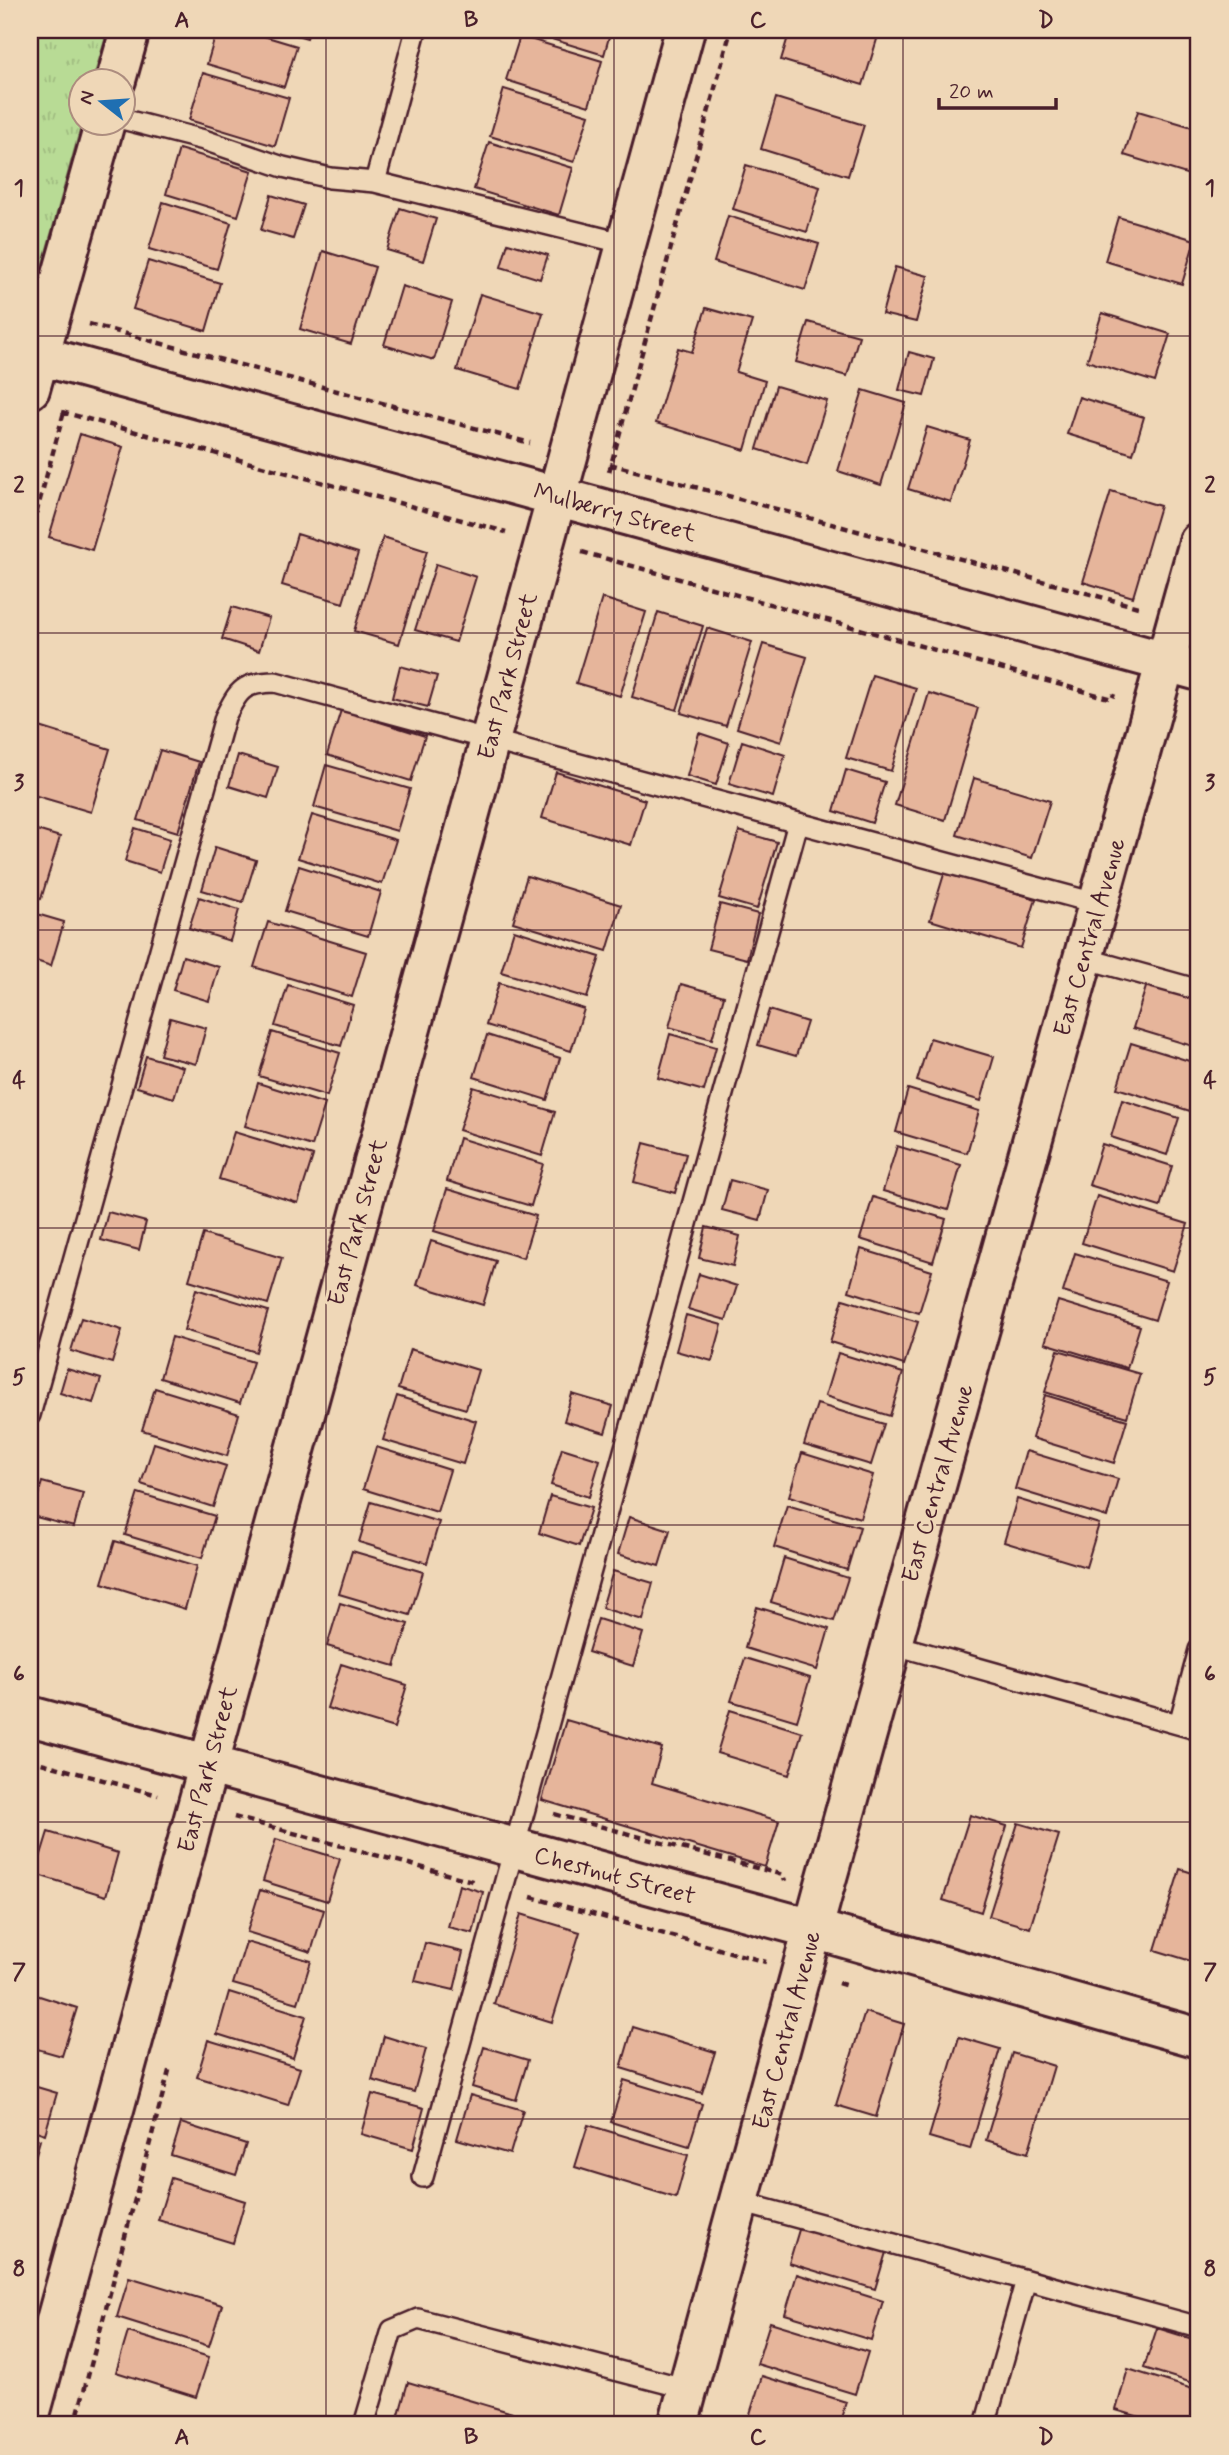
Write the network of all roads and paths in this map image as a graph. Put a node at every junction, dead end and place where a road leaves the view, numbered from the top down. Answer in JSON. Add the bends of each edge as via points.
{"nodes":[{"id":1,"x":130,"y":30,"type":"edge"},
{"id":2,"x":416,"y":30,"type":"edge"},
{"id":3,"x":685,"y":30,"type":"edge"},
{"id":4,"x":120,"y":66,"type":"edge"},
{"id":5,"x":136,"y":123,"type":"edge"},
{"id":6,"x":100,"y":136,"type":"edge"},
{"id":7,"x":375,"y":182,"type":"junction"},
{"id":8,"x":626,"y":244,"type":"junction"},
{"id":9,"x":33,"y":366,"type":"edge"},
{"id":10,"x":556,"y":496,"type":"junction"},
{"id":11,"x":1199,"y":542,"type":"edge"},
{"id":12,"x":1182,"y":666,"type":"edge"},
{"id":13,"x":490,"y":740,"type":"junction"},
{"id":14,"x":798,"y":823,"type":"junction"},
{"id":15,"x":1099,"y":904,"type":"junction"},
{"id":16,"x":1084,"y":958,"type":"junction"},
{"id":17,"x":1199,"y":990,"type":"edge"},
{"id":18,"x":30,"y":1415,"type":"edge"},
{"id":19,"x":892,"y":1644,"type":"junction"},
{"id":20,"x":1199,"y":1650,"type":"edge"},
{"id":21,"x":30,"y":1716,"type":"edge"},
{"id":22,"x":1178,"y":1724,"type":"junction"},
{"id":23,"x":1199,"y":1730,"type":"edge"},
{"id":24,"x":30,"y":1760,"type":"edge"},
{"id":25,"x":208,"y":1765,"type":"junction"},
{"id":26,"x":158,"y":1795,"type":"dead end"},
{"id":27,"x":516,"y":1848,"type":"junction"},
{"id":28,"x":813,"y":1928,"type":"junction"},
{"id":29,"x":1199,"y":2038,"type":"edge"},
{"id":30,"x":423,"y":2177,"type":"dead end"},
{"id":31,"x":740,"y":2202,"type":"junction"},
{"id":32,"x":1026,"y":2280,"type":"junction"},
{"id":33,"x":1199,"y":2327,"type":"edge"},
{"id":34,"x":688,"y":2389,"type":"junction"},
{"id":35,"x":30,"y":2415,"type":"edge"},
{"id":36,"x":364,"y":2425,"type":"edge"},
{"id":37,"x":678,"y":2425,"type":"edge"},
{"id":38,"x":985,"y":2425,"type":"edge"}],
"edges":[{"from":1,"to":4,"type":"street"},
{"from":2,"to":7,"type":"lane"},
{"from":3,"to":8,"type":"street","name":"East Park Street"},
{"from":5,"to":7,"type":"lane","via":[[283,167]]},
{"from":6,"to":9,"type":"street"},
{"from":7,"to":8,"type":"lane"},
{"from":8,"to":10,"type":"street","name":"East Park Street"},
{"from":9,"to":10,"type":"street","name":"Mulberry Street"},
{"from":10,"to":12,"type":"street","name":"Mulberry Street"},
{"from":10,"to":13,"type":"street","name":"East Park Street"},
{"from":11,"to":12,"type":"street","name":"East Central Avenue"},
{"from":12,"to":15,"type":"street","name":"East Central Avenue"},
{"from":13,"to":14,"type":"lane"},
{"from":13,"to":18,"type":"lane","via":[[275,682],[251,683],[235,697],[221,730]]},
{"from":13,"to":25,"type":"street","name":"East Park Street"},
{"from":14,"to":15,"type":"lane"},
{"from":14,"to":27,"type":"lane"},
{"from":15,"to":16,"type":"street","name":"East Central Avenue"},
{"from":16,"to":17,"type":"lane"},
{"from":16,"to":19,"type":"street","name":"East Central Avenue"},
{"from":19,"to":22,"type":"lane"},
{"from":19,"to":28,"type":"street","name":"East Central Avenue"},
{"from":20,"to":22,"type":"lane"},
{"from":21,"to":25,"type":"street","name":"Chestnut Street"},
{"from":22,"to":23,"type":"lane"},
{"from":24,"to":26,"type":"path"},
{"from":25,"to":27,"type":"street","name":"Chestnut Street"},
{"from":25,"to":35,"type":"street","name":"East Park Street"},
{"from":27,"to":28,"type":"street","name":"Chestnut Street"},
{"from":27,"to":30,"type":"lane"},
{"from":28,"to":29,"type":"street","name":"Chestnut Street"},
{"from":28,"to":31,"type":"street","name":"East Central Avenue"},
{"from":31,"to":32,"type":"lane"},
{"from":31,"to":34,"type":"street","name":"East Central Avenue"},
{"from":32,"to":33,"type":"lane"},
{"from":32,"to":38,"type":"lane"},
{"from":34,"to":36,"type":"lane","via":[[418,2319],[392,2330]]},
{"from":34,"to":37,"type":"street","name":"East Central Avenue"}]}
